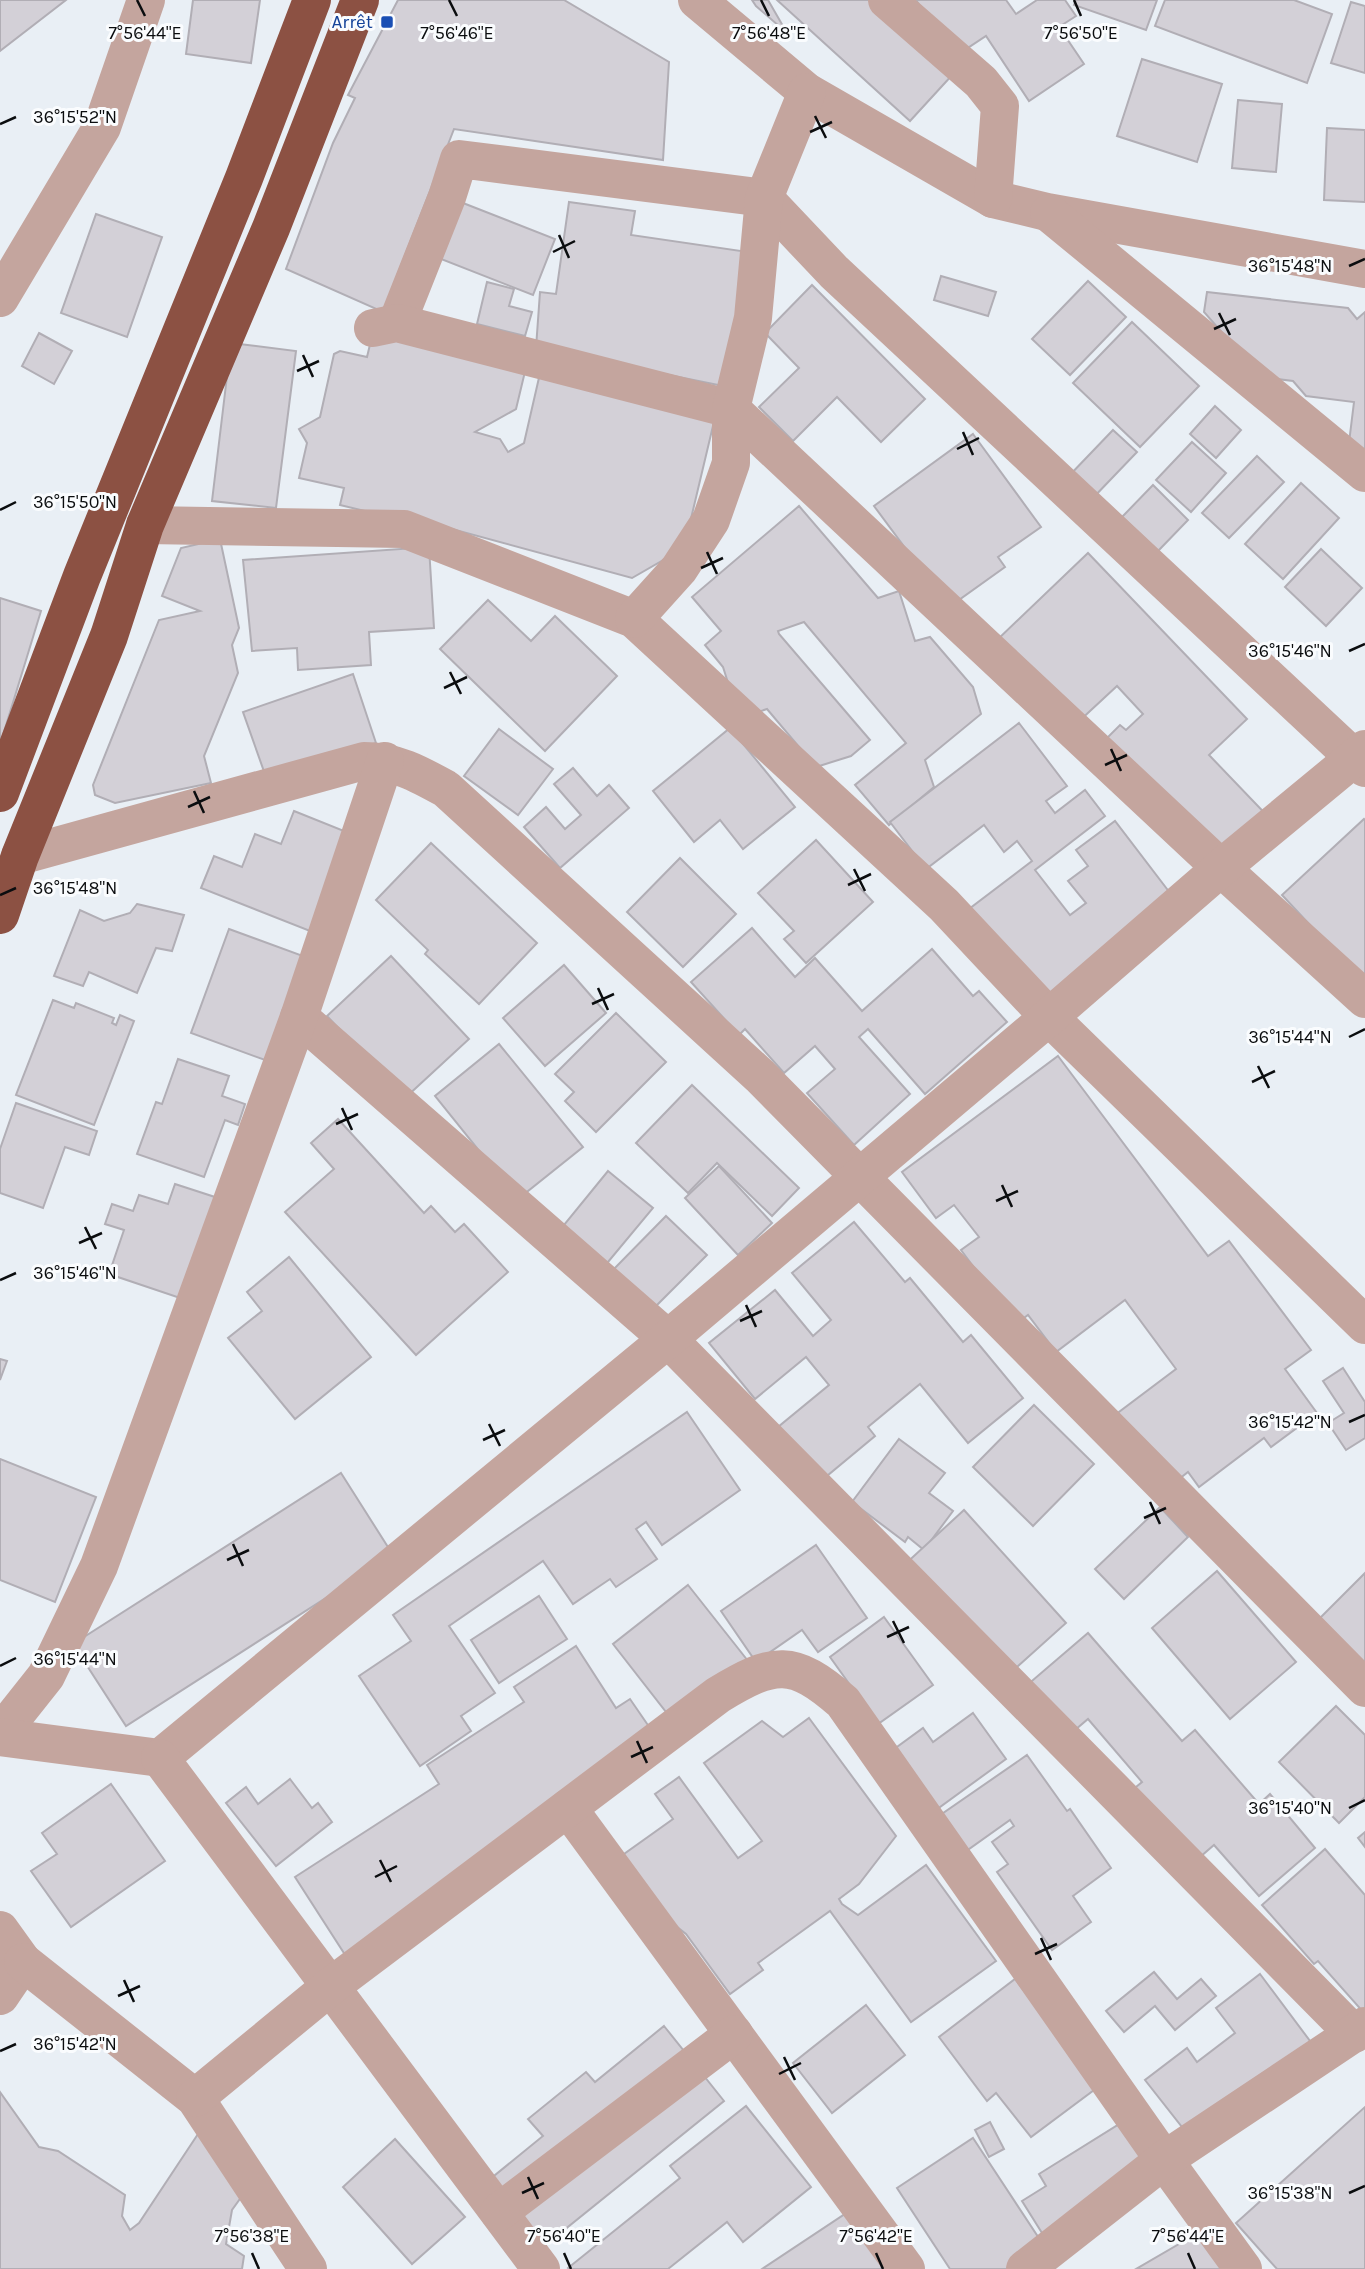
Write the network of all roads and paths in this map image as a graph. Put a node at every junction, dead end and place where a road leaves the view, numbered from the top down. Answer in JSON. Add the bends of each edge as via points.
{"nodes":[{"id":1,"x":146,"y":0,"type":"edge"},
{"id":2,"x":312,"y":0,"type":"edge"},
{"id":3,"x":359,"y":0,"type":"edge"},
{"id":4,"x":696,"y":0,"type":"edge"},
{"id":5,"x":887,"y":0,"type":"edge"},
{"id":6,"x":807,"y":92,"type":"junction"},
{"id":7,"x":764,"y":198,"type":"junction"},
{"id":8,"x":992,"y":199,"type":"junction"},
{"id":9,"x":1047,"y":212,"type":"junction"},
{"id":10,"x":1365,"y":269,"type":"edge"},
{"id":11,"x":0,"y":298,"type":"edge"},
{"id":12,"x":731,"y":409,"type":"junction"},
{"id":13,"x":1365,"y":473,"type":"edge"},
{"id":14,"x":145,"y":525,"type":"junction"},
{"id":15,"x":634,"y":619,"type":"junction"},
{"id":16,"x":1361,"y":759,"type":"edge"},
{"id":17,"x":385,"y":761,"type":"junction"},
{"id":18,"x":0,"y":793,"type":"edge"},
{"id":19,"x":20,"y":856,"type":"junction"},
{"id":20,"x":1221,"y":868,"type":"junction"},
{"id":21,"x":0,"y":915,"type":"edge"},
{"id":22,"x":1365,"y":999,"type":"edge"},
{"id":23,"x":299,"y":1017,"type":"junction"},
{"id":24,"x":1049,"y":1017,"type":"junction"},
{"id":25,"x":859,"y":1176,"type":"junction"},
{"id":26,"x":1365,"y":1325,"type":"edge"},
{"id":27,"x":668,"y":1339,"type":"junction"},
{"id":28,"x":1365,"y":1688,"type":"edge"},
{"id":29,"x":0,"y":1736,"type":"edge"},
{"id":30,"x":160,"y":1758,"type":"junction"},
{"id":31,"x":568,"y":1808,"type":"junction"},
{"id":32,"x":0,"y":1930,"type":"edge"},
{"id":33,"x":23,"y":1962,"type":"junction"},
{"id":34,"x":331,"y":1986,"type":"junction"},
{"id":35,"x":0,"y":1996,"type":"edge"},
{"id":36,"x":1359,"y":2030,"type":"edge"},
{"id":37,"x":734,"y":2034,"type":"junction"},
{"id":38,"x":195,"y":2098,"type":"junction"},
{"id":39,"x":1164,"y":2160,"type":"junction"},
{"id":40,"x":499,"y":2212,"type":"junction"},
{"id":41,"x":308,"y":2269,"type":"edge"},
{"id":42,"x":541,"y":2269,"type":"edge"},
{"id":43,"x":906,"y":2269,"type":"edge"},
{"id":44,"x":1025,"y":2269,"type":"edge"},
{"id":45,"x":1243,"y":2269,"type":"edge"}],
"edges":[{"from":1,"to":11,"type":"street","via":[[102,127]]},
{"from":2,"to":18,"type":"highway"},
{"from":3,"to":14,"type":"highway","via":[[271,229]]},
{"from":4,"to":6,"type":"street"},
{"from":5,"to":8,"type":"street","via":[[981,82],[1000,106]]},
{"from":6,"to":7,"type":"street"},
{"from":6,"to":8,"type":"street"},
{"from":7,"to":12,"type":"street","via":[[753,318]]},
{"from":7,"to":12,"type":"street","via":[[459,159],[447,197],[385,326]]},
{"from":7,"to":16,"type":"street","via":[[834,272]]},
{"from":8,"to":9,"type":"street"},
{"from":9,"to":10,"type":"street"},
{"from":9,"to":13,"type":"street"},
{"from":12,"to":15,"type":"street","via":[[731,463],[711,520],[679,569]]},
{"from":12,"to":20,"type":"street"},
{"from":14,"to":15,"type":"street","via":[[404,529]]},
{"from":14,"to":19,"type":"highway","via":[[109,636]]},
{"from":15,"to":24,"type":"street","via":[[944,905]]},
{"from":16,"to":20,"type":"street"},
{"from":17,"to":19,"type":"street","via":[[328,770]]},
{"from":17,"to":23,"type":"street"},
{"from":17,"to":25,"type":"street","via":[[446,789],[760,1076]]},
{"from":19,"to":21,"type":"highway"},
{"from":20,"to":22,"type":"street"},
{"from":20,"to":24,"type":"street"},
{"from":23,"to":27,"type":"street"},
{"from":23,"to":29,"type":"street","via":[[99,1566],[46,1676]]},
{"from":24,"to":25,"type":"street"},
{"from":24,"to":26,"type":"street"},
{"from":25,"to":27,"type":"street"},
{"from":25,"to":28,"type":"street"},
{"from":27,"to":30,"type":"street"},
{"from":27,"to":36,"type":"street"},
{"from":29,"to":30,"type":"street"},
{"from":30,"to":34,"type":"street"},
{"from":31,"to":34,"type":"street"},
{"from":31,"to":37,"type":"street"},
{"from":31,"to":39,"type":"street","via":[[750,1675],[780,1668],[803,1672],[843,1702]]},
{"from":32,"to":33,"type":"street"},
{"from":33,"to":35,"type":"street"},
{"from":33,"to":38,"type":"street"},
{"from":34,"to":38,"type":"street"},
{"from":34,"to":40,"type":"street"},
{"from":36,"to":39,"type":"street"},
{"from":37,"to":40,"type":"street"},
{"from":37,"to":43,"type":"street"},
{"from":38,"to":41,"type":"street"},
{"from":39,"to":44,"type":"street"},
{"from":39,"to":45,"type":"street"},
{"from":40,"to":42,"type":"street"}]}
